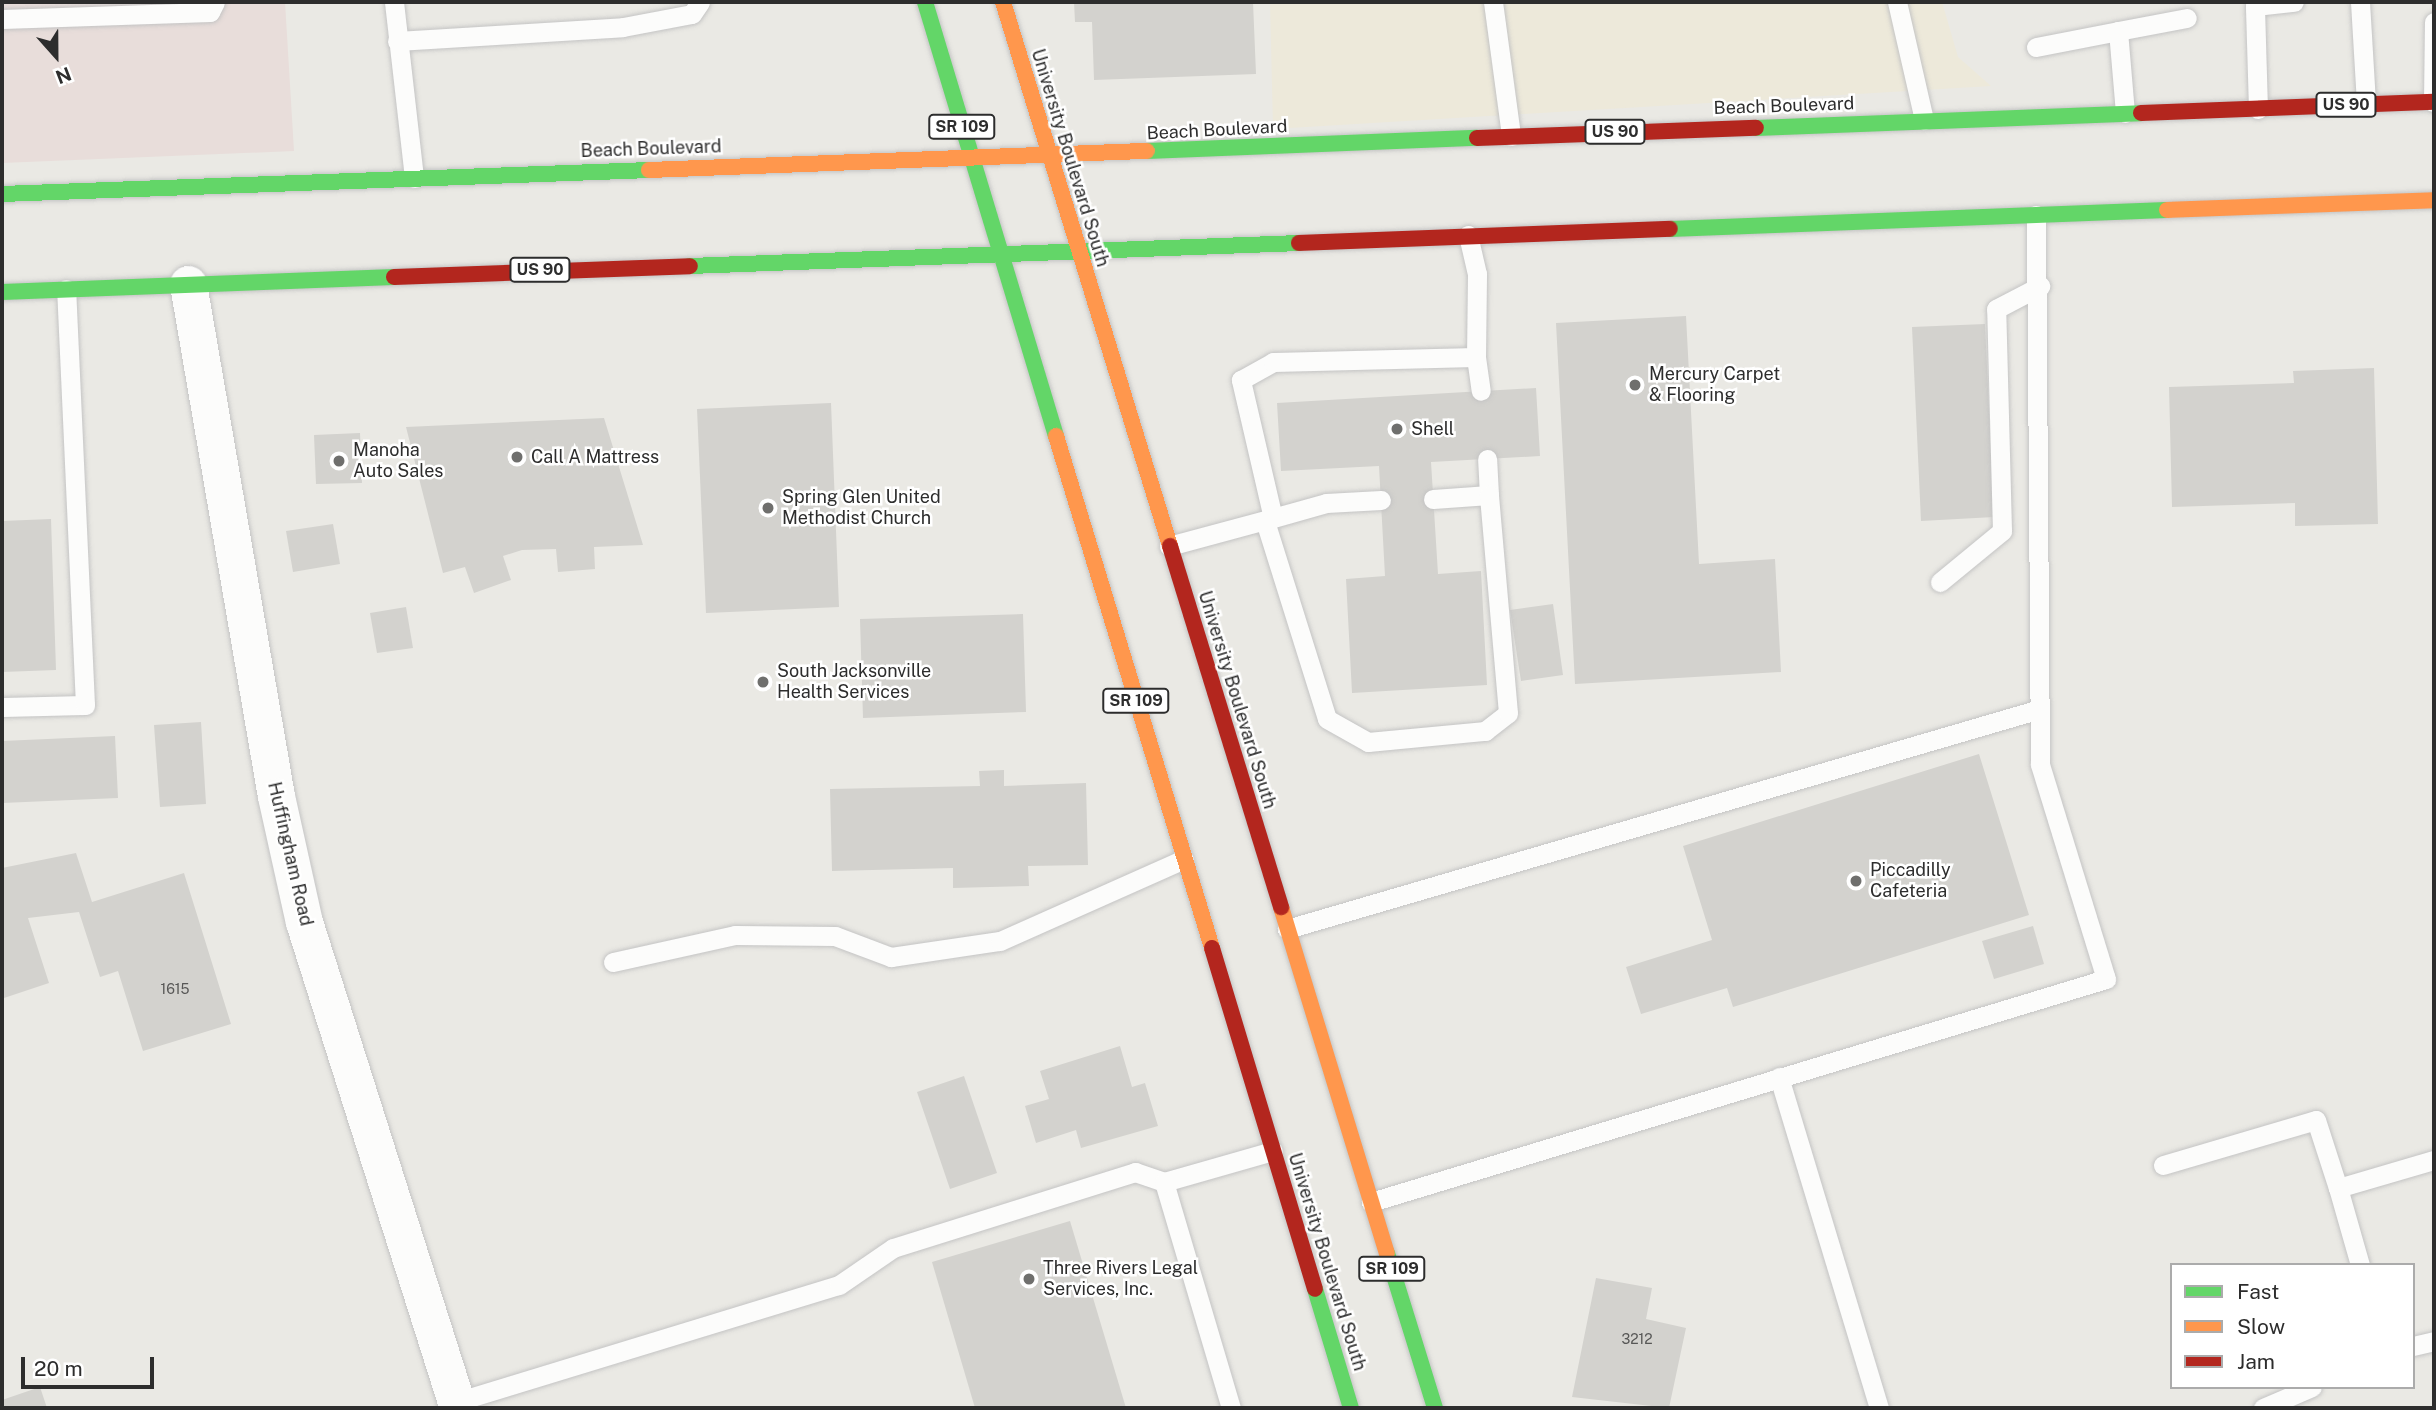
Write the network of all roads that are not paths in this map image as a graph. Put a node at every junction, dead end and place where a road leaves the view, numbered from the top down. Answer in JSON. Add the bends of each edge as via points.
{"nodes":[{"id":1,"x":215,"y":2,"type":"edge"},
{"id":2,"x":394,"y":2,"type":"edge"},
{"id":3,"x":700,"y":2,"type":"edge"},
{"id":4,"x":925,"y":2,"type":"edge"},
{"id":5,"x":1003,"y":2,"type":"edge"},
{"id":6,"x":1493,"y":2,"type":"edge"},
{"id":7,"x":1897,"y":2,"type":"edge"},
{"id":8,"x":2294,"y":2,"type":"edge"},
{"id":9,"x":2360,"y":2,"type":"edge"},
{"id":10,"x":2187,"y":18,"type":"dead end"},
{"id":11,"x":2,"y":19,"type":"edge"},
{"id":12,"x":2434,"y":22,"type":"edge"},
{"id":13,"x":2118,"y":31,"type":"junction"},
{"id":14,"x":397,"y":41,"type":"junction"},
{"id":15,"x":2036,"y":47,"type":"dead end"},
{"id":16,"x":2434,"y":102,"type":"edge"},
{"id":17,"x":2366,"y":104,"type":"junction"},
{"id":18,"x":2258,"y":109,"type":"junction"},
{"id":19,"x":2125,"y":113,"type":"junction"},
{"id":20,"x":1924,"y":120,"type":"junction"},
{"id":21,"x":1511,"y":136,"type":"junction"},
{"id":22,"x":1049,"y":154,"type":"junction"},
{"id":23,"x":971,"y":156,"type":"junction"},
{"id":24,"x":414,"y":178,"type":"junction"},
{"id":25,"x":2,"y":194,"type":"edge"},
{"id":26,"x":2434,"y":200,"type":"edge"},
{"id":27,"x":2036,"y":215,"type":"junction"},
{"id":28,"x":1468,"y":235,"type":"junction"},
{"id":29,"x":1077,"y":249,"type":"junction"},
{"id":30,"x":1000,"y":252,"type":"junction"},
{"id":31,"x":188,"y":284,"type":"junction"},
{"id":32,"x":2040,"y":286,"type":"junction"},
{"id":33,"x":66,"y":289,"type":"junction"},
{"id":34,"x":2,"y":292,"type":"edge"},
{"id":35,"x":1476,"y":357,"type":"junction"},
{"id":36,"x":1480,"y":391,"type":"dead end"},
{"id":37,"x":1487,"y":459,"type":"dead end"},
{"id":38,"x":1489,"y":495,"type":"junction"},
{"id":39,"x":1433,"y":499,"type":"dead end"},
{"id":40,"x":1381,"y":500,"type":"dead end"},
{"id":41,"x":1269,"y":520,"type":"junction"},
{"id":42,"x":1169,"y":547,"type":"junction"},
{"id":43,"x":1940,"y":582,"type":"dead end"},
{"id":44,"x":2,"y":707,"type":"edge"},
{"id":45,"x":2040,"y":709,"type":"junction"},
{"id":46,"x":1184,"y":859,"type":"junction"},
{"id":47,"x":1287,"y":929,"type":"junction"},
{"id":48,"x":613,"y":962,"type":"dead end"},
{"id":49,"x":1779,"y":1077,"type":"junction"},
{"id":50,"x":1273,"y":1151,"type":"junction"},
{"id":51,"x":2434,"y":1160,"type":"edge"},
{"id":52,"x":2163,"y":1165,"type":"dead end"},
{"id":53,"x":1164,"y":1182,"type":"junction"},
{"id":54,"x":2338,"y":1188,"type":"junction"},
{"id":55,"x":1371,"y":1202,"type":"junction"},
{"id":56,"x":2359,"y":1263,"type":"edge"},
{"id":57,"x":2434,"y":1340,"type":"edge"},
{"id":58,"x":2415,"y":1345,"type":"edge"},
{"id":59,"x":2307,"y":1389,"type":"edge"},
{"id":60,"x":457,"y":1405,"type":"edge"},
{"id":61,"x":1231,"y":1408,"type":"edge"},
{"id":62,"x":1351,"y":1408,"type":"edge"},
{"id":63,"x":1434,"y":1408,"type":"edge"},
{"id":64,"x":1879,"y":1408,"type":"edge"},
{"id":65,"x":2263,"y":1408,"type":"edge"}],
"edges":[{"from":1,"to":11,"type":"lane","via":[[210,12]]},
{"from":2,"to":14,"type":"lane"},
{"from":3,"to":14,"type":"lane","via":[[692,14],[623,27]]},
{"from":4,"to":23,"type":"main road","name":"University Boulevard South","number":"SR 109"},
{"from":5,"to":22,"type":"main road","name":"University Boulevard South","number":"SR 109"},
{"from":6,"to":21,"type":"lane"},
{"from":7,"to":20,"type":"lane"},
{"from":8,"to":18,"type":"lane","via":[[2255,6]]},
{"from":9,"to":17,"type":"lane"},
{"from":10,"to":13,"type":"lane"},
{"from":12,"to":16,"type":"lane"},
{"from":13,"to":15,"type":"lane"},
{"from":13,"to":19,"type":"lane"},
{"from":14,"to":24,"type":"lane"},
{"from":16,"to":17,"type":"main road","name":"Beach Boulevard","number":"US 90"},
{"from":17,"to":18,"type":"main road","name":"Beach Boulevard","number":"US 90"},
{"from":18,"to":19,"type":"main road","name":"Beach Boulevard","number":"US 90"},
{"from":19,"to":20,"type":"main road","name":"Beach Boulevard","number":"US 90"},
{"from":20,"to":21,"type":"main road","name":"Beach Boulevard","number":"US 90"},
{"from":21,"to":22,"type":"main road","name":"Beach Boulevard","number":"US 90"},
{"from":22,"to":23,"type":"main road","name":"Beach Boulevard","number":"US 90"},
{"from":22,"to":29,"type":"main road","name":"University Boulevard South","number":"SR 109"},
{"from":23,"to":24,"type":"main road","name":"Beach Boulevard","number":"US 90"},
{"from":23,"to":30,"type":"main road","name":"University Boulevard South","number":"SR 109"},
{"from":24,"to":25,"type":"main road","name":"Beach Boulevard","number":"US 90"},
{"from":26,"to":27,"type":"main road","number":"US 90"},
{"from":27,"to":28,"type":"main road","number":"US 90"},
{"from":27,"to":32,"type":"lane"},
{"from":28,"to":29,"type":"main road","number":"US 90"},
{"from":28,"to":35,"type":"lane","via":[[1477,274]]},
{"from":29,"to":30,"type":"main road","number":"US 90"},
{"from":29,"to":42,"type":"main road","name":"University Boulevard South","number":"SR 109"},
{"from":30,"to":31,"type":"main road","number":"US 90"},
{"from":30,"to":46,"type":"main road","name":"University Boulevard South","number":"SR 109"},
{"from":31,"to":33,"type":"main road","number":"US 90"},
{"from":31,"to":60,"type":"street","name":"Huffingham Road","via":[[276,796],[304,922]]},
{"from":32,"to":43,"type":"lane","via":[[1996,309],[2002,531]]},
{"from":32,"to":45,"type":"lane"},
{"from":33,"to":34,"type":"main road","number":"US 90"},
{"from":33,"to":44,"type":"lane","via":[[85,705]]},
{"from":35,"to":36,"type":"lane"},
{"from":35,"to":41,"type":"lane","via":[[1273,362],[1241,380]]},
{"from":37,"to":38,"type":"lane"},
{"from":38,"to":39,"type":"lane"},
{"from":38,"to":41,"type":"lane","via":[[1507,713],[1485,730],[1368,742],[1327,719]]},
{"from":40,"to":41,"type":"lane","via":[[1326,503]]},
{"from":41,"to":42,"type":"lane"},
{"from":42,"to":47,"type":"main road","name":"University Boulevard South","number":"SR 109"},
{"from":45,"to":47,"type":"lane"},
{"from":45,"to":49,"type":"lane","via":[[2040,764],[2106,979]]},
{"from":46,"to":48,"type":"lane","via":[[1000,941],[891,957],[835,936],[735,935]]},
{"from":46,"to":50,"type":"main road","name":"University Boulevard South","number":"SR 109"},
{"from":47,"to":55,"type":"main road","name":"University Boulevard South","number":"SR 109"},
{"from":49,"to":55,"type":"lane"},
{"from":49,"to":64,"type":"lane"},
{"from":50,"to":53,"type":"lane"},
{"from":50,"to":62,"type":"main road","name":"University Boulevard South","number":"SR 109"},
{"from":51,"to":54,"type":"lane"},
{"from":52,"to":54,"type":"lane","via":[[2316,1119]]},
{"from":53,"to":60,"type":"lane","via":[[1135,1172],[893,1248],[839,1285]]},
{"from":53,"to":61,"type":"lane"},
{"from":54,"to":56,"type":"lane"},
{"from":55,"to":63,"type":"main road","name":"University Boulevard South","number":"SR 109"},
{"from":57,"to":58,"type":"lane"},
{"from":59,"to":65,"type":"lane"}]}
